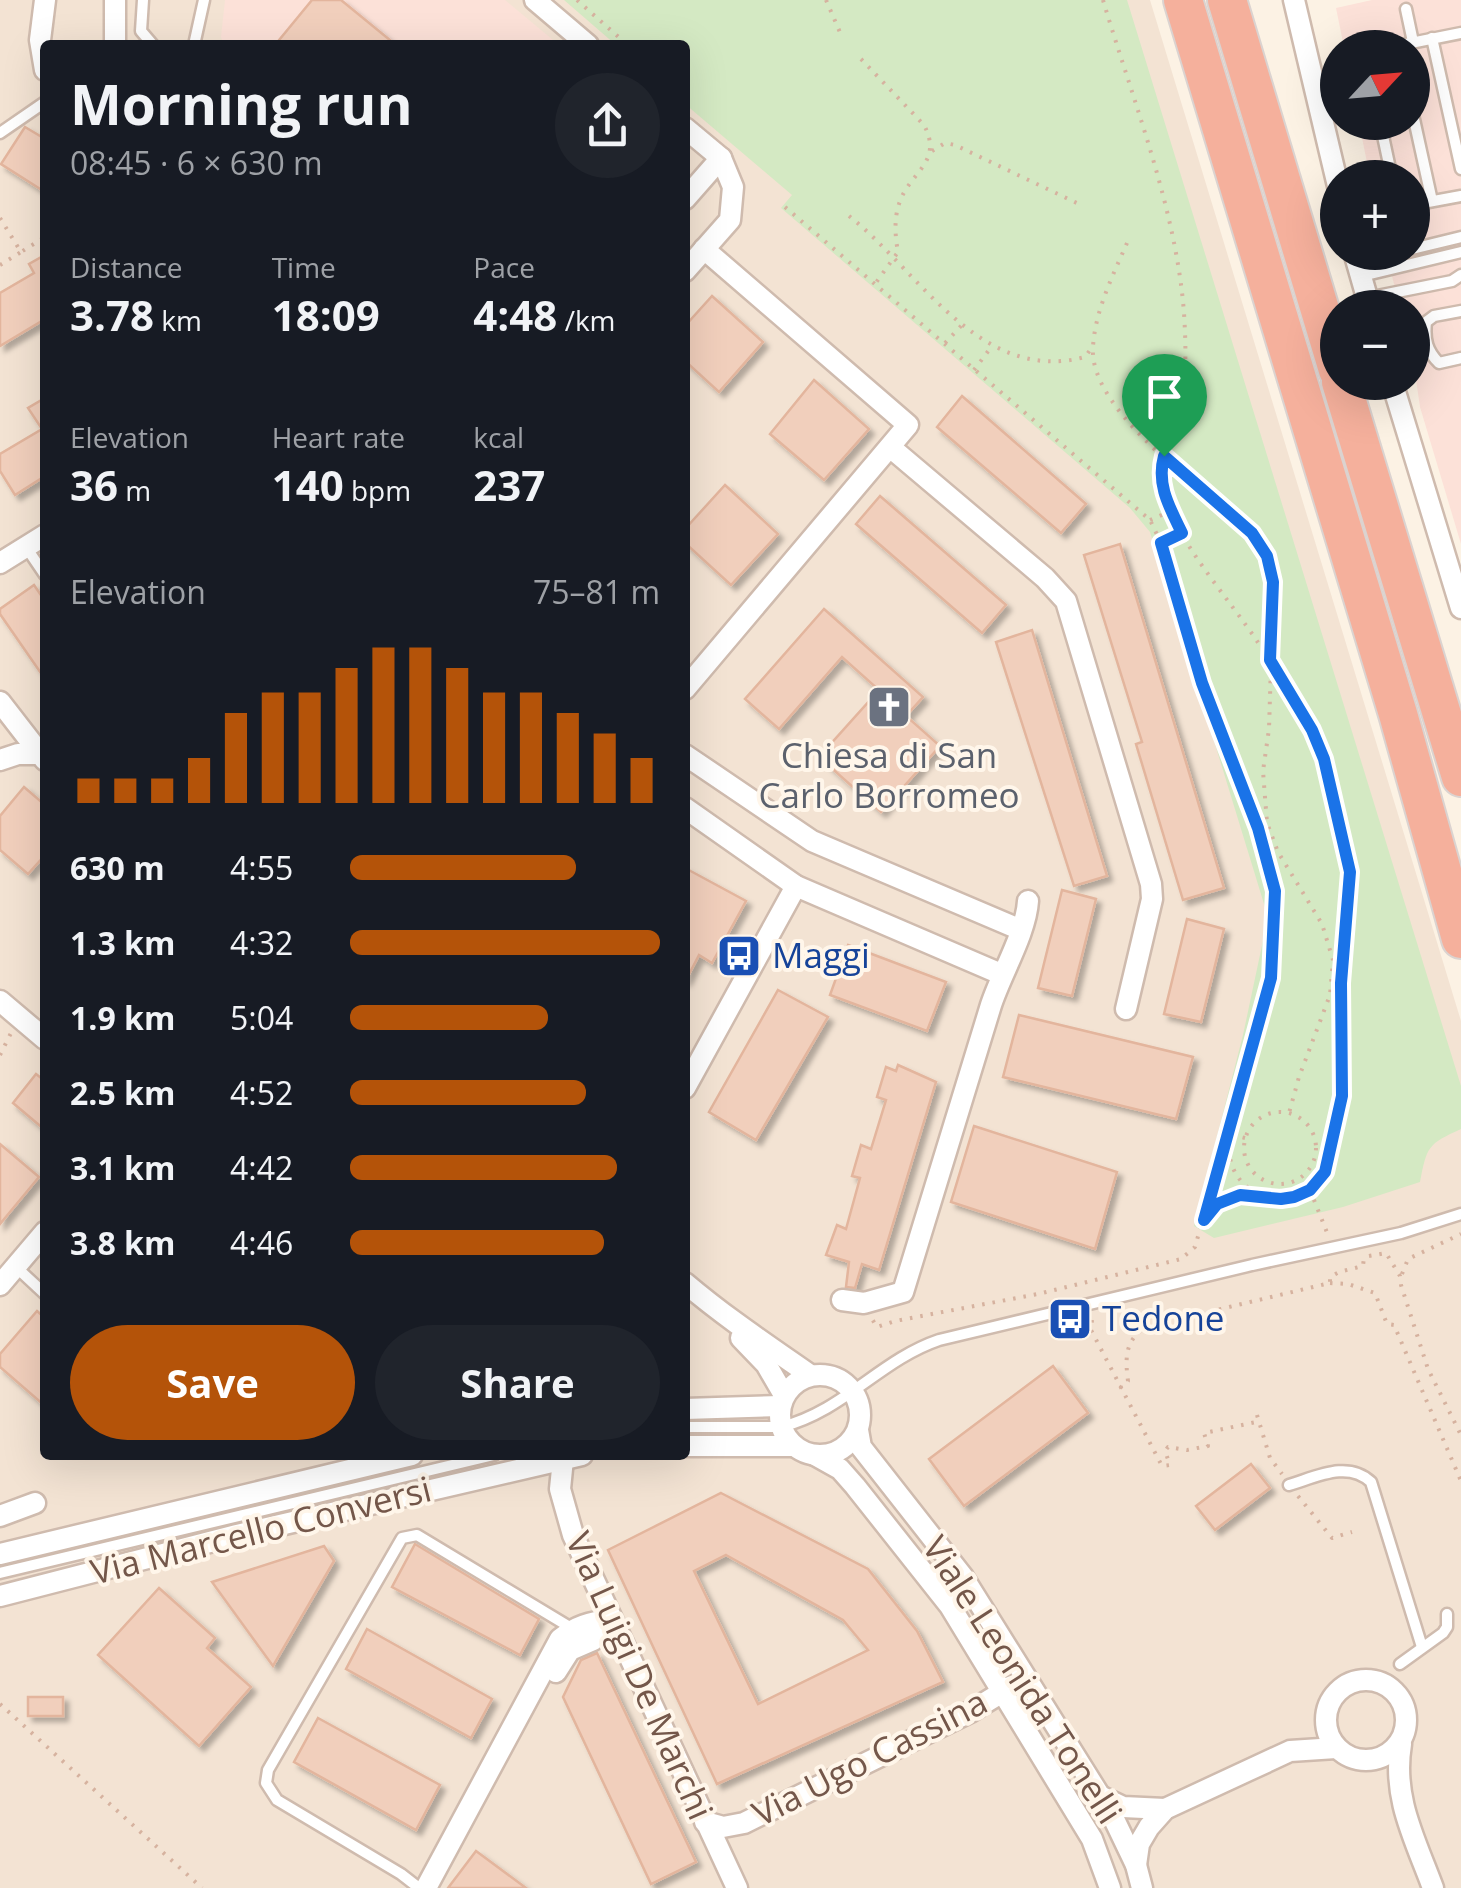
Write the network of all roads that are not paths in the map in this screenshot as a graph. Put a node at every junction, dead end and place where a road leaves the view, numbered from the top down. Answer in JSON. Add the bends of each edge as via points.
{"nodes":[{"id":1,"x":45,"y":0,"type":"edge"},
{"id":2,"x":115,"y":0,"type":"edge"},
{"id":3,"x":143,"y":0,"type":"edge"},
{"id":4,"x":204,"y":0,"type":"edge"},
{"id":5,"x":535,"y":0,"type":"edge"},
{"id":6,"x":1183,"y":0,"type":"edge"},
{"id":7,"x":1226,"y":0,"type":"edge"},
{"id":8,"x":1294,"y":0,"type":"edge"},
{"id":9,"x":1406,"y":10,"type":"dead end"},
{"id":10,"x":1410,"y":30,"type":"edge"},
{"id":11,"x":1461,"y":33,"type":"edge"},
{"id":12,"x":1432,"y":38,"type":"joint"},
{"id":13,"x":40,"y":40,"type":"edge"},
{"id":14,"x":115,"y":40,"type":"edge"},
{"id":15,"x":148,"y":40,"type":"edge"},
{"id":16,"x":196,"y":40,"type":"edge"},
{"id":17,"x":582,"y":40,"type":"edge"},
{"id":18,"x":40,"y":105,"type":"edge"},
{"id":19,"x":690,"y":132,"type":"edge"},
{"id":20,"x":0,"y":133,"type":"edge"},
{"id":21,"x":1419,"y":140,"type":"edge"},
{"id":22,"x":720,"y":158,"type":"junction"},
{"id":23,"x":1332,"y":160,"type":"edge"},
{"id":24,"x":1461,"y":169,"type":"edge"},
{"id":25,"x":690,"y":193,"type":"edge"},
{"id":26,"x":1461,"y":196,"type":"edge"},
{"id":27,"x":1432,"y":201,"type":"joint"},
{"id":28,"x":1461,"y":237,"type":"edge"},
{"id":29,"x":1430,"y":244,"type":"edge"},
{"id":30,"x":704,"y":250,"type":"junction"},
{"id":31,"x":1459,"y":252,"type":"edge"},
{"id":32,"x":1430,"y":255,"type":"edge"},
{"id":33,"x":690,"y":265,"type":"edge"},
{"id":34,"x":1461,"y":267,"type":"edge"},
{"id":35,"x":1461,"y":276,"type":"edge"},
{"id":36,"x":1418,"y":290,"type":"edge"},
{"id":37,"x":1320,"y":311,"type":"edge"},
{"id":38,"x":1461,"y":311,"type":"edge"},
{"id":39,"x":1461,"y":358,"type":"edge"},
{"id":40,"x":1347,"y":400,"type":"edge"},
{"id":41,"x":1397,"y":400,"type":"edge"},
{"id":42,"x":890,"y":447,"type":"junction"},
{"id":43,"x":40,"y":538,"type":"edge"},
{"id":44,"x":26,"y":547,"type":"junction"},
{"id":45,"x":0,"y":563,"type":"edge"},
{"id":46,"x":40,"y":567,"type":"edge"},
{"id":47,"x":1461,"y":608,"type":"edge"},
{"id":48,"x":690,"y":683,"type":"edge"},
{"id":49,"x":3,"y":718,"type":"edge"},
{"id":50,"x":40,"y":755,"type":"edge"},
{"id":51,"x":40,"y":757,"type":"edge"},
{"id":52,"x":690,"y":758,"type":"edge"},
{"id":53,"x":0,"y":760,"type":"edge"},
{"id":54,"x":1461,"y":777,"type":"edge"},
{"id":55,"x":690,"y":812,"type":"edge"},
{"id":56,"x":796,"y":886,"type":"junction"},
{"id":57,"x":1028,"y":902,"type":"dead end"},
{"id":58,"x":1018,"y":928,"type":"junction"},
{"id":59,"x":1461,"y":939,"type":"edge"},
{"id":60,"x":1001,"y":974,"type":"junction"},
{"id":61,"x":0,"y":1002,"type":"edge"},
{"id":62,"x":1126,"y":1009,"type":"dead end"},
{"id":63,"x":40,"y":1035,"type":"edge"},
{"id":64,"x":690,"y":1079,"type":"edge"},
{"id":65,"x":1461,"y":1214,"type":"edge"},
{"id":66,"x":40,"y":1238,"type":"edge"},
{"id":67,"x":16,"y":1266,"type":"junction"},
{"id":68,"x":0,"y":1285,"type":"edge"},
{"id":69,"x":690,"y":1287,"type":"edge"},
{"id":70,"x":40,"y":1289,"type":"edge"},
{"id":71,"x":853,"y":1301,"type":"road end"},
{"id":72,"x":733,"y":1323,"type":"junction"},
{"id":73,"x":810,"y":1375,"type":"junction"},
{"id":74,"x":853,"y":1392,"type":"junction"},
{"id":75,"x":690,"y":1408,"type":"edge"},
{"id":76,"x":782,"y":1410,"type":"junction"},
{"id":77,"x":690,"y":1426,"type":"edge"},
{"id":78,"x":858,"y":1430,"type":"junction"},
{"id":79,"x":690,"y":1446,"type":"edge"},
{"id":80,"x":794,"y":1446,"type":"junction"},
{"id":81,"x":815,"y":1455,"type":"junction"},
{"id":82,"x":391,"y":1460,"type":"edge"},
{"id":83,"x":473,"y":1460,"type":"edge"},
{"id":84,"x":559,"y":1460,"type":"edge"},
{"id":85,"x":571,"y":1460,"type":"edge"},
{"id":86,"x":1290,"y":1485,"type":"road end"},
{"id":87,"x":35,"y":1502,"type":"dead end"},
{"id":88,"x":0,"y":1516,"type":"edge"},
{"id":89,"x":0,"y":1554,"type":"edge"},
{"id":90,"x":0,"y":1573,"type":"edge"},
{"id":91,"x":0,"y":1596,"type":"edge"},
{"id":92,"x":1447,"y":1614,"type":"dead end"},
{"id":93,"x":611,"y":1620,"type":"junction"},
{"id":94,"x":573,"y":1628,"type":"junction"},
{"id":95,"x":1422,"y":1647,"type":"junction"},
{"id":96,"x":1400,"y":1664,"type":"dead end"},
{"id":97,"x":1033,"y":1687,"type":"junction"},
{"id":98,"x":1002,"y":1690,"type":"junction"},
{"id":99,"x":1326,"y":1717,"type":"junction"},
{"id":100,"x":1401,"y":1744,"type":"junction"},
{"id":101,"x":1336,"y":1748,"type":"junction"},
{"id":102,"x":1290,"y":1750,"type":"junction"},
{"id":103,"x":1363,"y":1760,"type":"junction"},
{"id":104,"x":1100,"y":1796,"type":"junction"},
{"id":105,"x":1400,"y":1799,"type":"junction"},
{"id":106,"x":1165,"y":1810,"type":"junction"},
{"id":107,"x":705,"y":1822,"type":"junction"},
{"id":108,"x":1136,"y":1865,"type":"junction"},
{"id":109,"x":426,"y":1888,"type":"edge"},
{"id":110,"x":737,"y":1888,"type":"edge"},
{"id":111,"x":1110,"y":1888,"type":"edge"},
{"id":112,"x":1142,"y":1888,"type":"edge"},
{"id":113,"x":1433,"y":1888,"type":"edge"}],
"edges":[{"from":1,"to":13,"type":"street"},
{"from":2,"to":14,"type":"street"},
{"from":3,"to":15,"type":"lane","via":[[141,31]]},
{"from":4,"to":16,"type":"lane"},
{"from":5,"to":17,"type":"street"},
{"from":6,"to":59,"type":"highway"},
{"from":7,"to":37,"type":"highway"},
{"from":8,"to":23,"type":"street"},
{"from":9,"to":10,"type":"lane"},
{"from":11,"to":12,"type":"lane"},
{"from":12,"to":24,"type":"lane"},
{"from":18,"to":20,"type":"lane"},
{"from":19,"to":22,"type":"street"},
{"from":21,"to":27,"type":"lane"},
{"from":22,"to":25,"type":"street"},
{"from":22,"to":30,"type":"street","via":[[733,188],[730,220]]},
{"from":26,"to":27,"type":"lane"},
{"from":28,"to":29,"type":"lane"},
{"from":30,"to":33,"type":"street"},
{"from":30,"to":42,"type":"street","via":[[908,425]]},
{"from":31,"to":32,"type":"lane"},
{"from":31,"to":34,"type":"lane"},
{"from":35,"to":36,"type":"lane"},
{"from":38,"to":39,"type":"lane","via":[[1434,316],[1424,336],[1439,363]]},
{"from":40,"to":54,"type":"highway"},
{"from":41,"to":47,"type":"street"},
{"from":42,"to":48,"type":"street"},
{"from":42,"to":62,"type":"street","via":[[1066,601],[1151,884]]},
{"from":43,"to":44,"type":"street"},
{"from":44,"to":45,"type":"street"},
{"from":44,"to":46,"type":"lane"},
{"from":49,"to":50,"type":"street"},
{"from":51,"to":53,"type":"street"},
{"from":52,"to":58,"type":"street","via":[[812,841]]},
{"from":55,"to":56,"type":"street"},
{"from":56,"to":60,"type":"street"},
{"from":56,"to":64,"type":"street"},
{"from":57,"to":58,"type":"street"},
{"from":58,"to":60,"type":"street"},
{"from":60,"to":71,"type":"street","via":[[902,1292]]},
{"from":61,"to":63,"type":"street"},
{"from":65,"to":74,"type":"lane","via":[[939,1340]]},
{"from":66,"to":67,"type":"street"},
{"from":67,"to":68,"type":"street"},
{"from":67,"to":70,"type":"lane"},
{"from":69,"to":72,"type":"street"},
{"from":72,"to":73,"type":"street"},
{"from":72,"to":76,"type":"street","via":[[766,1364]]},
{"from":73,"to":74,"type":"street","via":[[834,1377]]},
{"from":73,"to":76,"type":"street","via":[[791,1386]]},
{"from":74,"to":76,"type":"lane","via":[[824,1412]]},
{"from":74,"to":78,"type":"street"},
{"from":75,"to":76,"type":"street"},
{"from":76,"to":77,"type":"lane"},
{"from":76,"to":80,"type":"street"},
{"from":78,"to":81,"type":"street","via":[[841,1450]]},
{"from":78,"to":97,"type":"street","name":"Viale Leonida Tonelli","via":[[861,1446],[964,1577]]},
{"from":79,"to":80,"type":"street"},
{"from":80,"to":81,"type":"street","name":"Viale Leonida Tonelli"},
{"from":81,"to":98,"type":"street","name":"Viale Leonida Tonelli","via":[[840,1469],[880,1516],[950,1606]]},
{"from":82,"to":89,"type":"street","name":"Via Marcello Conversi"},
{"from":83,"to":90,"type":"lane","name":"Via Marcello Conversi"},
{"from":84,"to":91,"type":"street","name":"Via Marcello Conversi"},
{"from":85,"to":93,"type":"street","name":"Via Luigi De Marchi","via":[[560,1489],[572,1535]]},
{"from":86,"to":95,"type":"lane","via":[[1344,1470],[1372,1482]]},
{"from":87,"to":88,"type":"street"},
{"from":92,"to":95,"type":"lane","via":[[1443,1633]]},
{"from":93,"to":94,"type":"street"},
{"from":93,"to":107,"type":"street","name":"Via Luigi De Marchi"},
{"from":93,"to":109,"type":"street","via":[[570,1650]]},
{"from":94,"to":109,"type":"street","via":[[560,1639]]},
{"from":94,"to":109,"type":"lane","via":[[417,1535],[402,1538],[268,1770],[266,1783],[277,1800]]},
{"from":95,"to":96,"type":"lane"},
{"from":97,"to":98,"type":"street","name":"Via Ugo Cassina"},
{"from":97,"to":104,"type":"street","name":"Viale Leonida Tonelli"},
{"from":98,"to":107,"type":"street","name":"Via Ugo Cassina","via":[[970,1712],[744,1822]]},
{"from":98,"to":111,"type":"street","name":"Viale Leonida Tonelli","via":[[1092,1838]]},
{"from":99,"to":100,"type":"street","via":[[1330,1702],[1354,1682],[1384,1684],[1405,1708]]},
{"from":99,"to":101,"type":"street"},
{"from":99,"to":102,"type":"street"},
{"from":100,"to":103,"type":"street"},
{"from":100,"to":105,"type":"street"},
{"from":101,"to":102,"type":"street"},
{"from":101,"to":103,"type":"street"},
{"from":102,"to":106,"type":"street"},
{"from":103,"to":105,"type":"street"},
{"from":104,"to":106,"type":"street","via":[[1139,1810]]},
{"from":104,"to":108,"type":"street","name":"Viale Leonida Tonelli"},
{"from":105,"to":113,"type":"street"},
{"from":106,"to":108,"type":"street","via":[[1139,1844]]},
{"from":107,"to":110,"type":"street","name":"Via Luigi De Marchi"},
{"from":108,"to":112,"type":"street","name":"Viale Leonida Tonelli"}]}
